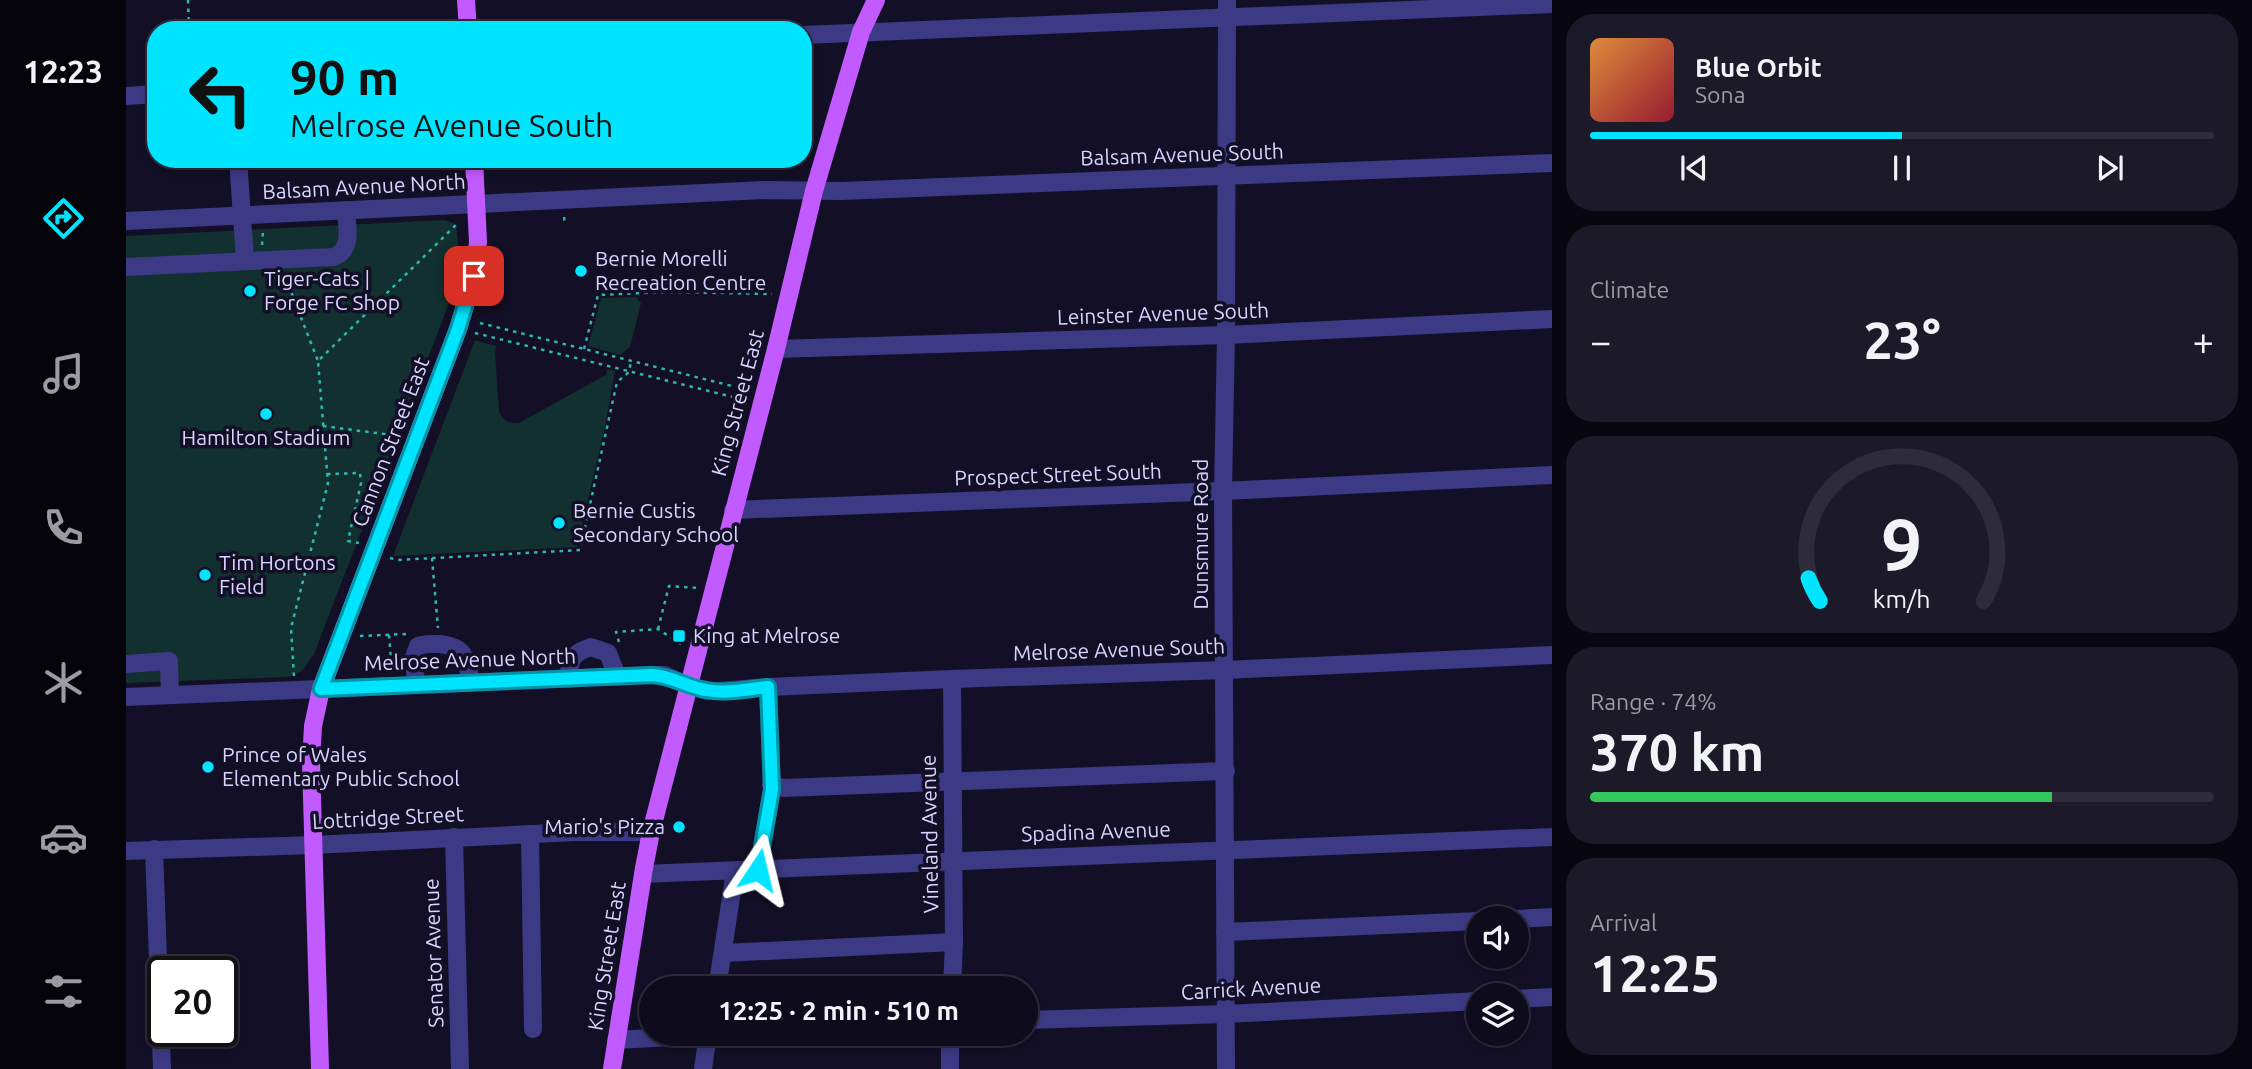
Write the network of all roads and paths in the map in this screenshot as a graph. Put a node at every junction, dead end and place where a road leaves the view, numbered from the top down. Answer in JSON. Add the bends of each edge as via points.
{"nodes":[{"id":1,"x":188,"y":0,"type":"edge"},
{"id":2,"x":466,"y":0,"type":"edge"},
{"id":3,"x":876,"y":0,"type":"edge"},
{"id":4,"x":1552,"y":4,"type":"edge"},
{"id":5,"x":1227,"y":9,"type":"edge"},
{"id":6,"x":189,"y":21,"type":"edge"},
{"id":7,"x":467,"y":21,"type":"edge"},
{"id":8,"x":861,"y":32,"type":"junction"},
{"id":9,"x":812,"y":35,"type":"edge"},
{"id":10,"x":147,"y":95,"type":"edge"},
{"id":11,"x":126,"y":96,"type":"edge"},
{"id":12,"x":1552,"y":163,"type":"edge"},
{"id":13,"x":238,"y":168,"type":"edge"},
{"id":14,"x":473,"y":168,"type":"edge"},
{"id":15,"x":1226,"y":176,"type":"junction"},
{"id":16,"x":814,"y":191,"type":"junction"},
{"id":17,"x":469,"y":204,"type":"junction"},
{"id":18,"x":346,"y":210,"type":"junction"},
{"id":19,"x":240,"y":215,"type":"junction"},
{"id":20,"x":126,"y":220,"type":"edge"},
{"id":21,"x":245,"y":260,"type":"junction"},
{"id":22,"x":126,"y":267,"type":"edge"},
{"id":23,"x":265,"y":272,"type":"dead end"},
{"id":24,"x":772,"y":293,"type":"dead end"},
{"id":25,"x":1552,"y":319,"type":"edge"},
{"id":26,"x":480,"y":323,"type":"dead end"},
{"id":27,"x":475,"y":333,"type":"dead end"},
{"id":28,"x":1226,"y":335,"type":"junction"},
{"id":29,"x":584,"y":349,"type":"junction"},
{"id":30,"x":776,"y":349,"type":"junction"},
{"id":31,"x":318,"y":361,"type":"junction"},
{"id":32,"x":631,"y":361,"type":"junction"},
{"id":33,"x":629,"y":372,"type":"junction"},
{"id":34,"x":748,"y":390,"type":"dead end"},
{"id":35,"x":745,"y":400,"type":"dead end"},
{"id":36,"x":323,"y":425,"type":"junction"},
{"id":37,"x":400,"y":436,"type":"dead end"},
{"id":38,"x":327,"y":474,"type":"junction"},
{"id":39,"x":1552,"y":475,"type":"edge"},
{"id":40,"x":1223,"y":491,"type":"junction"},
{"id":41,"x":733,"y":510,"type":"junction"},
{"id":42,"x":359,"y":544,"type":"dead end"},
{"id":43,"x":390,"y":558,"type":"dead end"},
{"id":44,"x":432,"y":558,"type":"junction"},
{"id":45,"x":698,"y":588,"type":"dead end"},
{"id":46,"x":658,"y":629,"type":"junction"},
{"id":47,"x":438,"y":631,"type":"dead end"},
{"id":48,"x":414,"y":633,"type":"dead end"},
{"id":49,"x":389,"y":635,"type":"junction"},
{"id":50,"x":360,"y":636,"type":"dead end"},
{"id":51,"x":620,"y":643,"type":"dead end"},
{"id":52,"x":683,"y":646,"type":"dead end"},
{"id":53,"x":1552,"y":655,"type":"edge"},
{"id":54,"x":126,"y":664,"type":"edge"},
{"id":55,"x":1224,"y":670,"type":"junction"},
{"id":56,"x":617,"y":676,"type":"junction"},
{"id":57,"x":952,"y":678,"type":"junction"},
{"id":58,"x":568,"y":679,"type":"junction"},
{"id":59,"x":471,"y":683,"type":"junction"},
{"id":60,"x":416,"y":685,"type":"junction"},
{"id":61,"x":393,"y":686,"type":"junction"},
{"id":62,"x":688,"y":686,"type":"junction"},
{"id":63,"x":768,"y":687,"type":"junction"},
{"id":64,"x":321,"y":689,"type":"junction"},
{"id":65,"x":295,"y":690,"type":"junction"},
{"id":66,"x":170,"y":695,"type":"junction"},
{"id":67,"x":126,"y":697,"type":"edge"},
{"id":68,"x":1226,"y":771,"type":"junction"},
{"id":69,"x":952,"y":780,"type":"junction"},
{"id":70,"x":771,"y":785,"type":"junction"},
{"id":71,"x":652,"y":832,"type":"junction"},
{"id":72,"x":530,"y":834,"type":"junction"},
{"id":73,"x":454,"y":836,"type":"junction"},
{"id":74,"x":1552,"y":837,"type":"edge"},
{"id":75,"x":313,"y":845,"type":"junction"},
{"id":76,"x":154,"y":849,"type":"junction"},
{"id":77,"x":1225,"y":850,"type":"junction"},
{"id":78,"x":126,"y":851,"type":"edge"},
{"id":79,"x":953,"y":861,"type":"junction"},
{"id":80,"x":758,"y":870,"type":"junction"},
{"id":81,"x":735,"y":871,"type":"junction"},
{"id":82,"x":643,"y":874,"type":"junction"},
{"id":83,"x":1552,"y":917,"type":"edge"},
{"id":84,"x":1529,"y":918,"type":"edge"},
{"id":85,"x":1466,"y":922,"type":"edge"},
{"id":86,"x":1225,"y":932,"type":"junction"},
{"id":87,"x":954,"y":942,"type":"junction"},
{"id":88,"x":723,"y":953,"type":"junction"},
{"id":89,"x":719,"y":976,"type":"edge"},
{"id":90,"x":953,"y":976,"type":"edge"},
{"id":91,"x":1552,"y":998,"type":"edge"},
{"id":92,"x":1529,"y":999,"type":"edge"},
{"id":93,"x":1466,"y":1002,"type":"edge"},
{"id":94,"x":1226,"y":1014,"type":"junction"},
{"id":95,"x":1038,"y":1020,"type":"edge"},
{"id":96,"x":533,"y":1029,"type":"dead end"},
{"id":97,"x":639,"y":1039,"type":"edge"},
{"id":98,"x":616,"y":1040,"type":"junction"},
{"id":99,"x":706,"y":1046,"type":"edge"},
{"id":100,"x":950,"y":1046,"type":"edge"},
{"id":101,"x":162,"y":1069,"type":"edge"},
{"id":102,"x":320,"y":1069,"type":"edge"},
{"id":103,"x":460,"y":1069,"type":"edge"},
{"id":104,"x":612,"y":1069,"type":"edge"},
{"id":105,"x":703,"y":1069,"type":"edge"},
{"id":106,"x":950,"y":1069,"type":"edge"},
{"id":107,"x":1226,"y":1069,"type":"edge"}],
"edges":[{"from":1,"to":6,"type":"path"},
{"from":2,"to":7,"type":"main road"},
{"from":3,"to":8,"type":"main road","name":"King Street East"},
{"from":4,"to":5,"type":"street"},
{"from":5,"to":8,"type":"street"},
{"from":5,"to":15,"type":"street","name":"Dunsmure Road"},
{"from":8,"to":9,"type":"street"},
{"from":8,"to":16,"type":"main road","name":"King Street East"},
{"from":10,"to":11,"type":"street"},
{"from":12,"to":15,"type":"street","name":"Balsam Avenue South"},
{"from":13,"to":19,"type":"street"},
{"from":14,"to":17,"type":"main road","name":"Cannon Street East"},
{"from":15,"to":16,"type":"street","name":"Balsam Avenue South"},
{"from":15,"to":28,"type":"street","name":"Dunsmure Road"},
{"from":16,"to":17,"type":"street","name":"Balsam Avenue North"},
{"from":16,"to":30,"type":"main road","name":"King Street East"},
{"from":17,"to":18,"type":"street","name":"Balsam Avenue North"},
{"from":17,"to":31,"type":"path","via":[[459,222]]},
{"from":17,"to":64,"type":"main road","name":"Cannon Street East","via":[[478,242],[474,276],[458,329]]},
{"from":18,"to":19,"type":"street","name":"Balsam Avenue North"},
{"from":18,"to":21,"type":"street","via":[[348,238],[342,254]]},
{"from":19,"to":20,"type":"street","name":"Balsam Avenue North"},
{"from":19,"to":21,"type":"street"},
{"from":21,"to":22,"type":"street"},
{"from":23,"to":31,"type":"path","via":[[288,284]]},
{"from":24,"to":29,"type":"path","via":[[598,295]]},
{"from":25,"to":28,"type":"street","name":"Leinster Avenue South"},
{"from":26,"to":29,"type":"path"},
{"from":27,"to":33,"type":"path"},
{"from":28,"to":30,"type":"street","name":"Leinster Avenue South"},
{"from":28,"to":40,"type":"street","name":"Dunsmure Road"},
{"from":29,"to":32,"type":"path"},
{"from":30,"to":41,"type":"main road","name":"King Street East"},
{"from":31,"to":36,"type":"path"},
{"from":32,"to":33,"type":"path"},
{"from":32,"to":34,"type":"path"},
{"from":33,"to":35,"type":"path"},
{"from":33,"to":44,"type":"path","via":[[617,382],[580,551]]},
{"from":36,"to":37,"type":"path"},
{"from":36,"to":38,"type":"path"},
{"from":38,"to":42,"type":"path","via":[[360,473],[348,541]]},
{"from":38,"to":65,"type":"path","via":[[291,628]]},
{"from":39,"to":40,"type":"street","name":"Prospect Street South"},
{"from":40,"to":41,"type":"street","name":"Prospect Street South"},
{"from":40,"to":55,"type":"street","name":"Dunsmure Road"},
{"from":41,"to":62,"type":"main road","name":"King Street East"},
{"from":43,"to":44,"type":"path"},
{"from":44,"to":47,"type":"path"},
{"from":45,"to":46,"type":"path","via":[[669,586]]},
{"from":46,"to":51,"type":"path","via":[[616,632]]},
{"from":46,"to":52,"type":"path"},
{"from":48,"to":49,"type":"path"},
{"from":49,"to":50,"type":"path"},
{"from":49,"to":61,"type":"path"},
{"from":53,"to":55,"type":"street","name":"Melrose Avenue South"},
{"from":54,"to":66,"type":"street","via":[[169,661]]},
{"from":55,"to":57,"type":"street","name":"Melrose Avenue South"},
{"from":55,"to":68,"type":"street","name":"Dunsmure Road"},
{"from":56,"to":58,"type":"street","name":"Melrose Avenue North"},
{"from":56,"to":58,"type":"street","via":[[608,653],[590,647],[574,654]]},
{"from":56,"to":62,"type":"street","name":"Melrose Avenue North","via":[[665,676]]},
{"from":57,"to":63,"type":"street","name":"Melrose Avenue South"},
{"from":57,"to":69,"type":"street","name":"Vineland Avenue"},
{"from":58,"to":59,"type":"street","name":"Melrose Avenue North"},
{"from":59,"to":60,"type":"street","name":"Melrose Avenue North"},
{"from":59,"to":60,"type":"street","via":[[460,650],[424,644],[418,646],[414,657]]},
{"from":60,"to":61,"type":"street","name":"Melrose Avenue North"},
{"from":61,"to":64,"type":"street","name":"Melrose Avenue North"},
{"from":62,"to":63,"type":"street","name":"Melrose Avenue South","via":[[708,691]]},
{"from":62,"to":71,"type":"main road","name":"King Street East"},
{"from":63,"to":70,"type":"street"},
{"from":64,"to":65,"type":"street","name":"Melrose Avenue North"},
{"from":64,"to":75,"type":"main road","name":"Cannon Street East","via":[[311,745]]},
{"from":65,"to":66,"type":"street","name":"Melrose Avenue North"},
{"from":66,"to":67,"type":"street","name":"Melrose Avenue North"},
{"from":68,"to":69,"type":"street"},
{"from":68,"to":77,"type":"street","name":"Dunsmure Road"},
{"from":69,"to":70,"type":"street"},
{"from":69,"to":79,"type":"street","name":"Vineland Avenue"},
{"from":70,"to":80,"type":"street"},
{"from":71,"to":72,"type":"street","name":"Lottridge Street"},
{"from":71,"to":82,"type":"main road","name":"King Street East"},
{"from":72,"to":73,"type":"street","name":"Lottridge Street"},
{"from":72,"to":96,"type":"street"},
{"from":73,"to":75,"type":"street","name":"Lottridge Street"},
{"from":73,"to":103,"type":"street","name":"Senator Avenue"},
{"from":74,"to":77,"type":"street","name":"Spadina Avenue"},
{"from":75,"to":76,"type":"street","name":"Lottridge Street"},
{"from":75,"to":102,"type":"main road","name":"Cannon Street East"},
{"from":76,"to":78,"type":"street","name":"Lottridge Street"},
{"from":76,"to":101,"type":"street"},
{"from":77,"to":79,"type":"street","name":"Spadina Avenue"},
{"from":77,"to":86,"type":"street","name":"Dunsmure Road"},
{"from":79,"to":80,"type":"street","name":"Spadina Avenue"},
{"from":79,"to":87,"type":"street","name":"Vineland Avenue"},
{"from":80,"to":81,"type":"street","name":"Spadina Avenue"},
{"from":81,"to":82,"type":"street","name":"Spadina Avenue"},
{"from":81,"to":88,"type":"street"},
{"from":82,"to":98,"type":"main road","name":"King Street East"},
{"from":83,"to":84,"type":"street"},
{"from":85,"to":86,"type":"street"},
{"from":86,"to":94,"type":"street","name":"Dunsmure Road"},
{"from":87,"to":88,"type":"street"},
{"from":87,"to":90,"type":"street","name":"Vineland Avenue"},
{"from":88,"to":89,"type":"street"},
{"from":91,"to":92,"type":"street"},
{"from":93,"to":94,"type":"street","name":"Carrick Avenue"},
{"from":94,"to":95,"type":"street","name":"Carrick Avenue"},
{"from":94,"to":107,"type":"street","name":"Dunsmure Road"},
{"from":97,"to":98,"type":"street"},
{"from":98,"to":104,"type":"main road","name":"King Street East"},
{"from":99,"to":105,"type":"street"},
{"from":100,"to":106,"type":"street"}]}
